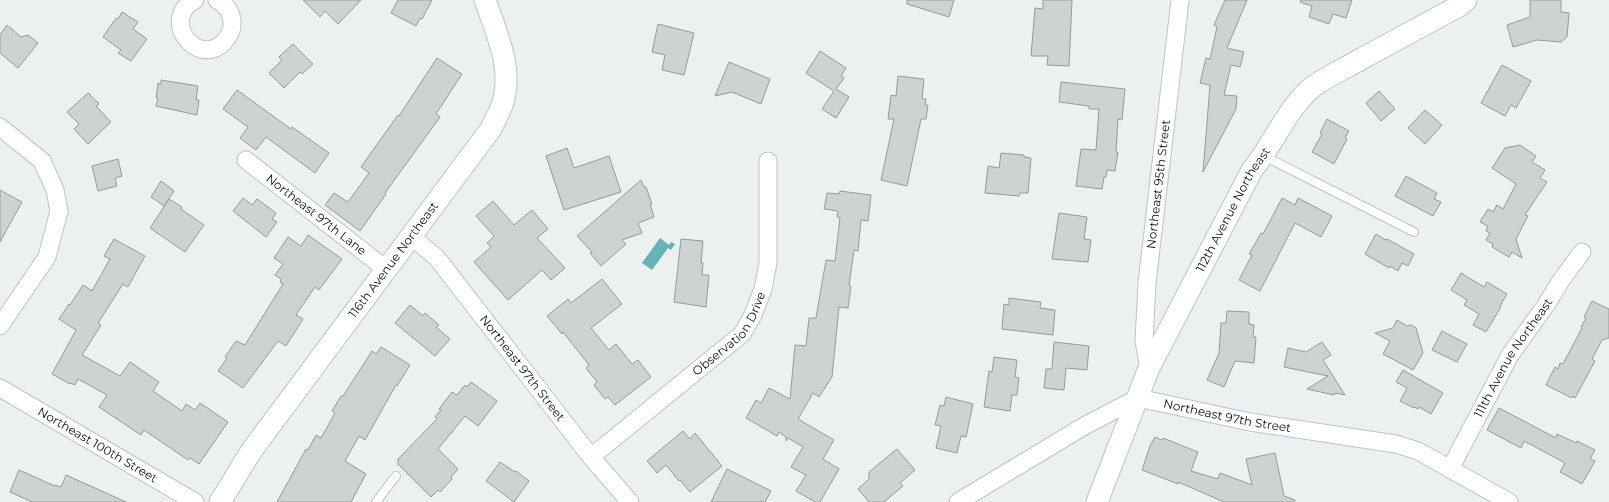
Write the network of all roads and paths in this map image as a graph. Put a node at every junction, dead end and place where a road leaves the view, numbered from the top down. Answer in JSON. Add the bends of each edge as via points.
{"nodes":[{"id":1,"x":217,"y":0,"type":"edge"},
{"id":2,"x":485,"y":0,"type":"edge"},
{"id":3,"x":1180,"y":0,"type":"edge"},
{"id":4,"x":1466,"y":0,"type":"edge"},
{"id":5,"x":184,"y":3,"type":"edge"},
{"id":6,"x":0,"y":127,"type":"edge"},
{"id":7,"x":1264,"y":156,"type":"junction"},
{"id":8,"x":246,"y":160,"type":"dead end"},
{"id":9,"x":768,"y":161,"type":"dead end"},
{"id":10,"x":1414,"y":232,"type":"dead end"},
{"id":11,"x":412,"y":237,"type":"junction"},
{"id":12,"x":1582,"y":252,"type":"dead end"},
{"id":13,"x":387,"y":270,"type":"junction"},
{"id":14,"x":0,"y":326,"type":"edge"},
{"id":15,"x":1149,"y":368,"type":"junction"},
{"id":16,"x":0,"y":388,"type":"edge"},
{"id":17,"x":1138,"y":398,"type":"junction"},
{"id":18,"x":591,"y":456,"type":"junction"},
{"id":19,"x":1450,"y":469,"type":"junction"},
{"id":20,"x":396,"y":476,"type":"dead end"},
{"id":21,"x":195,"y":502,"type":"edge"},
{"id":22,"x":220,"y":502,"type":"edge"},
{"id":23,"x":376,"y":502,"type":"edge"},
{"id":24,"x":630,"y":502,"type":"edge"},
{"id":25,"x":958,"y":502,"type":"edge"},
{"id":26,"x":1097,"y":502,"type":"edge"},
{"id":27,"x":1510,"y":502,"type":"edge"}],
"edges":[{"from":1,"to":5,"type":"street","via":[[231,15],[231,31],[222,44],[207,49],[191,45],[181,32]]},
{"from":2,"to":11,"type":"street","name":"116th Avenue Northeast","via":[[501,46],[507,78],[501,107],[490,130]]},
{"from":3,"to":15,"type":"street","name":"Northeast 95th Street","via":[[1147,283],[1144,341]]},
{"from":4,"to":7,"type":"street","name":"112th Avenue Northeast","via":[[1311,89],[1277,131]]},
{"from":6,"to":14,"type":"street","via":[[42,161],[55,190],[59,211],[47,257]]},
{"from":7,"to":10,"type":"lane"},
{"from":7,"to":15,"type":"street","name":"112th Avenue Northeast","via":[[1252,170]]},
{"from":8,"to":13,"type":"street","name":"Northeast 97th Lane"},
{"from":9,"to":18,"type":"street","name":"Observation Drive","via":[[768,263],[764,289],[750,322],[742,334]]},
{"from":11,"to":13,"type":"street","name":"116th Avenue Northeast"},
{"from":11,"to":18,"type":"street","name":"Northeast 97th Street","via":[[437,258]]},
{"from":12,"to":19,"type":"street","name":"111th Avenue Northeast","via":[[1510,355]]},
{"from":13,"to":22,"type":"street","name":"116th Avenue Northeast","via":[[252,450]]},
{"from":15,"to":17,"type":"street","name":"112th Avenue Northeast"},
{"from":16,"to":21,"type":"street","name":"Northeast 100th Street"},
{"from":17,"to":19,"type":"street","name":"Northeast 97th Street","via":[[1250,422],[1396,444],[1418,451]]},
{"from":17,"to":25,"type":"street","via":[[1086,425]]},
{"from":17,"to":26,"type":"street","name":"112th Avenue Northeast"},
{"from":18,"to":24,"type":"street","name":"Northeast 97th Street"},
{"from":19,"to":27,"type":"street","name":"Northeast 97th Street"},
{"from":20,"to":23,"type":"lane"}]}
